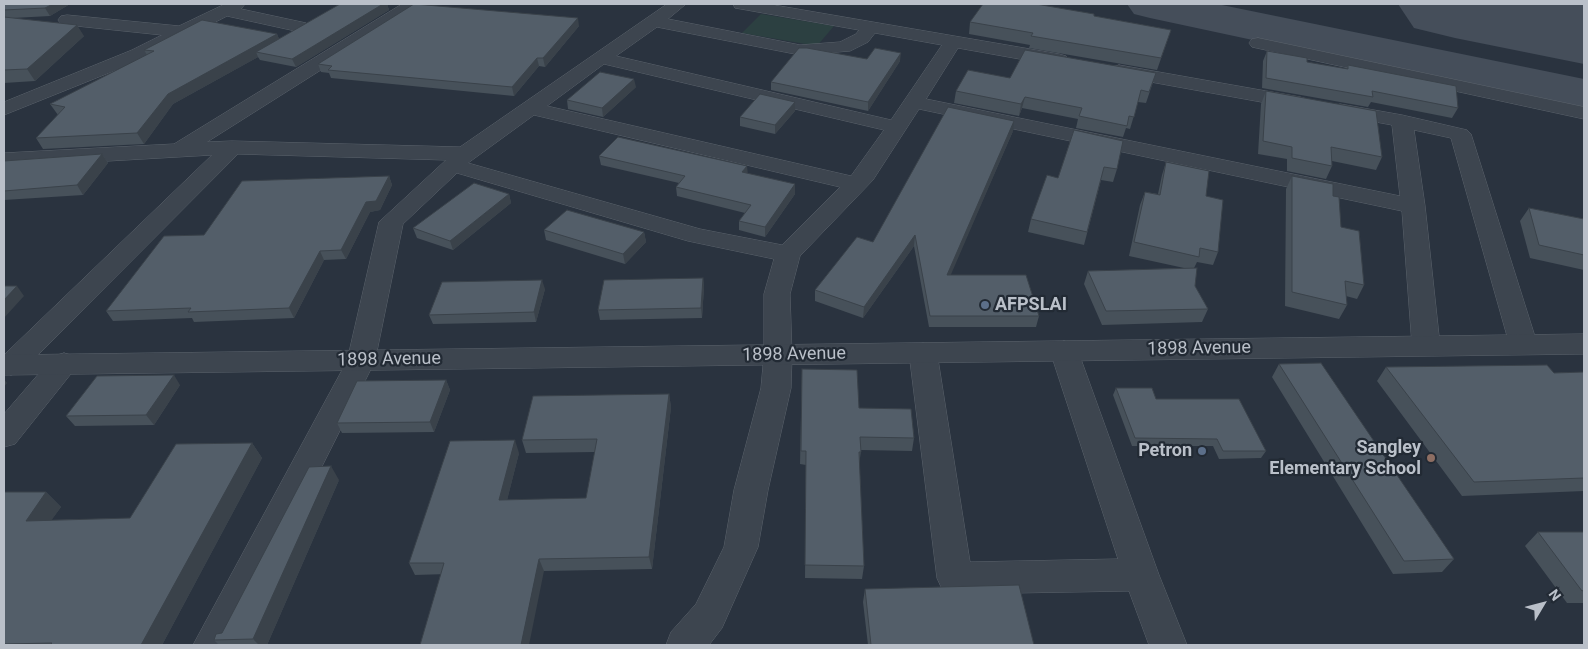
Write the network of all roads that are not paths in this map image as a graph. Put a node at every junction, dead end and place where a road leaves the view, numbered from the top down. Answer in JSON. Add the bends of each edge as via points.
{"nodes":[{"id":1,"x":413,"y":4,"type":"edge"},
{"id":2,"x":678,"y":4,"type":"edge"},
{"id":3,"x":741,"y":4,"type":"edge"},
{"id":4,"x":231,"y":7,"type":"edge"},
{"id":5,"x":67,"y":20,"type":"dead end"},
{"id":6,"x":654,"y":21,"type":"junction"},
{"id":7,"x":300,"y":27,"type":"edge"},
{"id":8,"x":870,"y":27,"type":"junction"},
{"id":9,"x":182,"y":32,"type":"junction"},
{"id":10,"x":952,"y":42,"type":"junction"},
{"id":11,"x":1258,"y":43,"type":"dead end"},
{"id":12,"x":602,"y":58,"type":"junction"},
{"id":13,"x":913,"y":102,"type":"junction"},
{"id":14,"x":530,"y":108,"type":"junction"},
{"id":15,"x":4,"y":109,"type":"edge"},
{"id":16,"x":1584,"y":113,"type":"edge"},
{"id":17,"x":1402,"y":120,"type":"junction"},
{"id":18,"x":896,"y":127,"type":"junction"},
{"id":19,"x":232,"y":147,"type":"junction"},
{"id":20,"x":179,"y":150,"type":"junction"},
{"id":21,"x":4,"y":160,"type":"edge"},
{"id":22,"x":459,"y":160,"type":"junction"},
{"id":23,"x":856,"y":184,"type":"junction"},
{"id":24,"x":1413,"y":206,"type":"junction"},
{"id":25,"x":788,"y":254,"type":"junction"},
{"id":26,"x":1523,"y":343,"type":"junction"},
{"id":27,"x":1584,"y":344,"type":"edge"},
{"id":28,"x":1426,"y":345,"type":"junction"},
{"id":29,"x":1064,"y":351,"type":"junction"},
{"id":30,"x":923,"y":353,"type":"junction"},
{"id":31,"x":778,"y":355,"type":"junction"},
{"id":32,"x":361,"y":361,"type":"junction"},
{"id":33,"x":64,"y":363,"type":"junction"},
{"id":34,"x":7,"y":365,"type":"edge"},
{"id":35,"x":4,"y":434,"type":"edge"},
{"id":36,"x":1141,"y":574,"type":"junction"},
{"id":37,"x":212,"y":645,"type":"edge"},
{"id":38,"x":685,"y":645,"type":"edge"},
{"id":39,"x":1168,"y":645,"type":"edge"}],
"edges":[{"from":1,"to":20,"type":"street"},
{"from":2,"to":6,"type":"street"},
{"from":3,"to":8,"type":"street"},
{"from":4,"to":7,"type":"street"},
{"from":4,"to":9,"type":"street"},
{"from":5,"to":9,"type":"street"},
{"from":6,"to":8,"type":"street","via":[[800,50],[844,47],[862,38]]},
{"from":6,"to":12,"type":"street"},
{"from":8,"to":10,"type":"street"},
{"from":9,"to":15,"type":"street","via":[[139,54]]},
{"from":10,"to":13,"type":"street"},
{"from":10,"to":17,"type":"street"},
{"from":11,"to":16,"type":"street"},
{"from":12,"to":14,"type":"street"},
{"from":12,"to":18,"type":"street"},
{"from":13,"to":18,"type":"street"},
{"from":13,"to":24,"type":"street"},
{"from":14,"to":22,"type":"street"},
{"from":14,"to":23,"type":"street"},
{"from":17,"to":24,"type":"street"},
{"from":17,"to":26,"type":"street","via":[[1460,134]]},
{"from":18,"to":23,"type":"street"},
{"from":19,"to":20,"type":"street"},
{"from":19,"to":22,"type":"street"},
{"from":19,"to":34,"type":"street"},
{"from":20,"to":21,"type":"street"},
{"from":22,"to":25,"type":"street","via":[[697,236]]},
{"from":22,"to":32,"type":"street","via":[[391,222]]},
{"from":23,"to":25,"type":"street"},
{"from":24,"to":28,"type":"street"},
{"from":25,"to":31,"type":"street","via":[[778,294]]},
{"from":26,"to":27,"type":"street","name":"1898 Avenue"},
{"from":26,"to":28,"type":"street","name":"1898 Avenue"},
{"from":28,"to":29,"type":"street","name":"1898 Avenue"},
{"from":29,"to":30,"type":"street","name":"1898 Avenue"},
{"from":29,"to":36,"type":"street"},
{"from":30,"to":31,"type":"street","name":"1898 Avenue"},
{"from":30,"to":36,"type":"street","via":[[955,578]]},
{"from":31,"to":32,"type":"street","name":"1898 Avenue"},
{"from":31,"to":38,"type":"street","via":[[776,388],[741,546],[709,616]]},
{"from":32,"to":33,"type":"street","name":"1898 Avenue"},
{"from":32,"to":37,"type":"street"},
{"from":33,"to":34,"type":"street","name":"1898 Avenue"},
{"from":33,"to":35,"type":"street"},
{"from":36,"to":39,"type":"street"}]}
